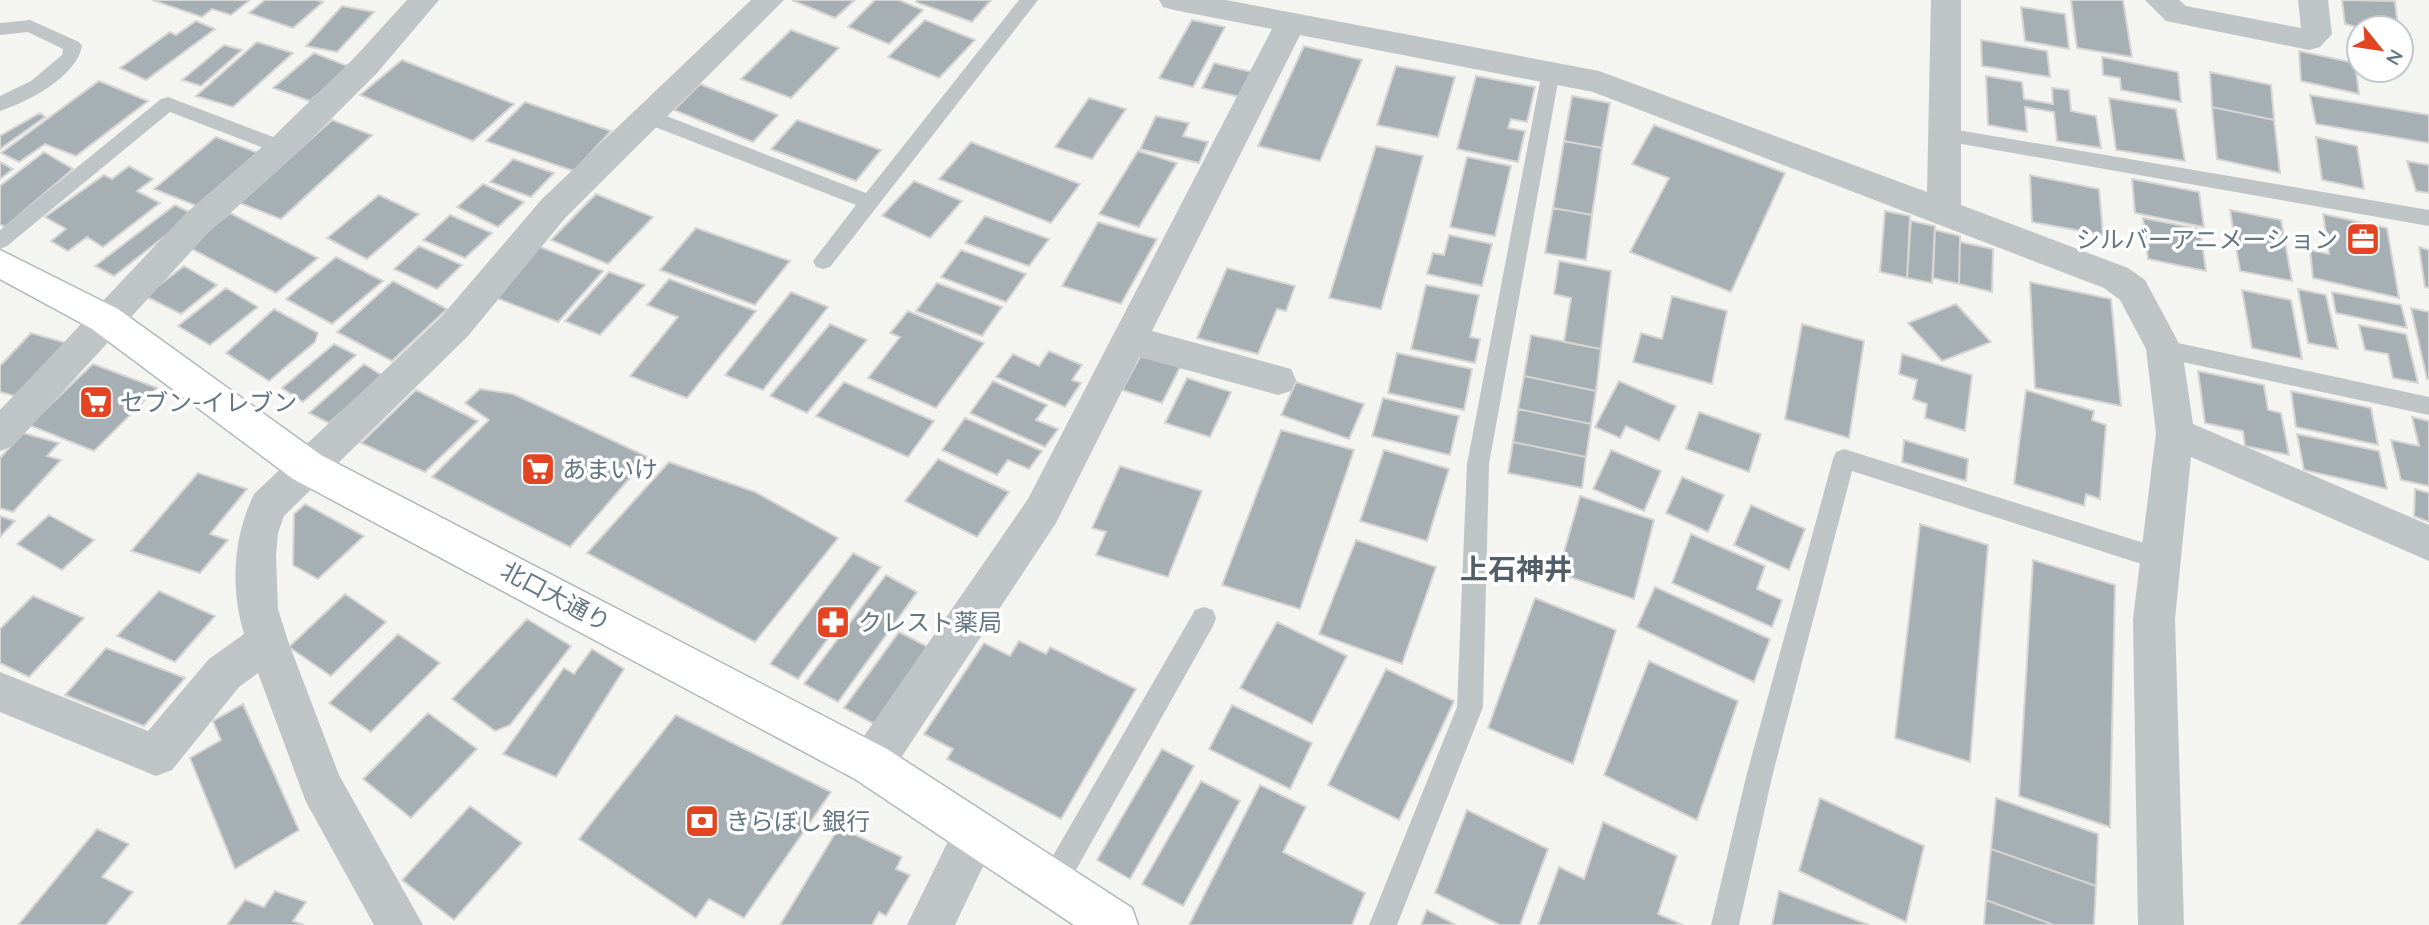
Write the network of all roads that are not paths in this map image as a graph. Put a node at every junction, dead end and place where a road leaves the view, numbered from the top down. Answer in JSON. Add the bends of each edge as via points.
{"nodes":[{"id":1,"x":424,"y":0,"type":"edge"},
{"id":2,"x":769,"y":0,"type":"edge"},
{"id":3,"x":1029,"y":0,"type":"edge"},
{"id":4,"x":1174,"y":0,"type":"edge"},
{"id":5,"x":1946,"y":0,"type":"edge"},
{"id":6,"x":2160,"y":0,"type":"edge"},
{"id":7,"x":2313,"y":0,"type":"edge"},
{"id":8,"x":1290,"y":24,"type":"junction"},
{"id":9,"x":0,"y":29,"type":"edge"},
{"id":10,"x":1551,"y":71,"type":"junction"},
{"id":11,"x":0,"y":104,"type":"edge"},
{"id":12,"x":649,"y":117,"type":"junction"},
{"id":13,"x":1946,"y":135,"type":"junction"},
{"id":14,"x":282,"y":148,"type":"junction"},
{"id":15,"x":870,"y":202,"type":"junction"},
{"id":16,"x":1944,"y":212,"type":"junction"},
{"id":17,"x":2429,"y":218,"type":"edge"},
{"id":18,"x":0,"y":241,"type":"edge"},
{"id":19,"x":823,"y":261,"type":"dead end"},
{"id":20,"x":0,"y":263,"type":"edge"},
{"id":21,"x":105,"y":319,"type":"junction"},
{"id":22,"x":1130,"y":340,"type":"junction"},
{"id":23,"x":2164,"y":349,"type":"junction"},
{"id":24,"x":1278,"y":380,"type":"dead end"},
{"id":25,"x":2429,"y":406,"type":"edge"},
{"id":26,"x":2175,"y":433,"type":"junction"},
{"id":27,"x":0,"y":435,"type":"edge"},
{"id":28,"x":307,"y":467,"type":"junction"},
{"id":29,"x":2429,"y":543,"type":"edge"},
{"id":30,"x":2160,"y":558,"type":"junction"},
{"id":31,"x":1204,"y":618,"type":"dead end"},
{"id":32,"x":267,"y":641,"type":"junction"},
{"id":33,"x":0,"y":692,"type":"edge"},
{"id":34,"x":871,"y":764,"type":"junction"},
{"id":35,"x":976,"y":833,"type":"junction"},
{"id":36,"x":1053,"y":883,"type":"junction"},
{"id":37,"x":400,"y":925,"type":"edge"},
{"id":38,"x":930,"y":925,"type":"edge"},
{"id":39,"x":1115,"y":925,"type":"edge"},
{"id":40,"x":1383,"y":925,"type":"edge"},
{"id":41,"x":1725,"y":925,"type":"edge"},
{"id":42,"x":2161,"y":925,"type":"edge"}],
"edges":[{"from":1,"to":14,"type":"street"},
{"from":2,"to":12,"type":"street"},
{"from":3,"to":15,"type":"lane"},
{"from":4,"to":8,"type":"street"},
{"from":5,"to":13,"type":"street"},
{"from":6,"to":7,"type":"street","via":[[2177,14],[2309,40],[2317,34]]},
{"from":8,"to":10,"type":"street"},
{"from":8,"to":22,"type":"street"},
{"from":9,"to":11,"type":"lane","via":[[30,26],[73,46],[71,58],[38,86]]},
{"from":10,"to":16,"type":"street","via":[[1599,82]]},
{"from":10,"to":40,"type":"lane","via":[[1478,464],[1470,707]]},
{"from":12,"to":15,"type":"lane"},
{"from":12,"to":28,"type":"street","via":[[554,208],[455,326]]},
{"from":13,"to":16,"type":"street"},
{"from":13,"to":17,"type":"lane"},
{"from":14,"to":18,"type":"lane","via":[[168,104]]},
{"from":14,"to":21,"type":"street","via":[[197,223]]},
{"from":15,"to":19,"type":"lane"},
{"from":16,"to":23,"type":"street","via":[[2116,278],[2133,290]]},
{"from":20,"to":21,"type":"street","name":"北口大通り"},
{"from":21,"to":27,"type":"street"},
{"from":21,"to":28,"type":"street","name":"北口大通り"},
{"from":22,"to":24,"type":"street"},
{"from":22,"to":34,"type":"street","via":[[1042,511]]},
{"from":23,"to":25,"type":"lane"},
{"from":23,"to":26,"type":"street"},
{"from":26,"to":29,"type":"street"},
{"from":26,"to":30,"type":"street"},
{"from":28,"to":32,"type":"street","via":[[268,506],[258,533],[257,609]]},
{"from":28,"to":34,"type":"street","name":"北口大通り"},
{"from":30,"to":41,"type":"lane","via":[[1844,459],[1759,777]]},
{"from":30,"to":42,"type":"street","via":[[2154,619]]},
{"from":31,"to":36,"type":"lane"},
{"from":32,"to":33,"type":"street","via":[[224,673],[156,755]]},
{"from":32,"to":37,"type":"street","via":[[322,787]]},
{"from":34,"to":35,"type":"street","name":"北口大通り"},
{"from":35,"to":36,"type":"street","name":"北口大通り"},
{"from":35,"to":38,"type":"street"},
{"from":36,"to":39,"type":"street","name":"北口大通り"}]}
